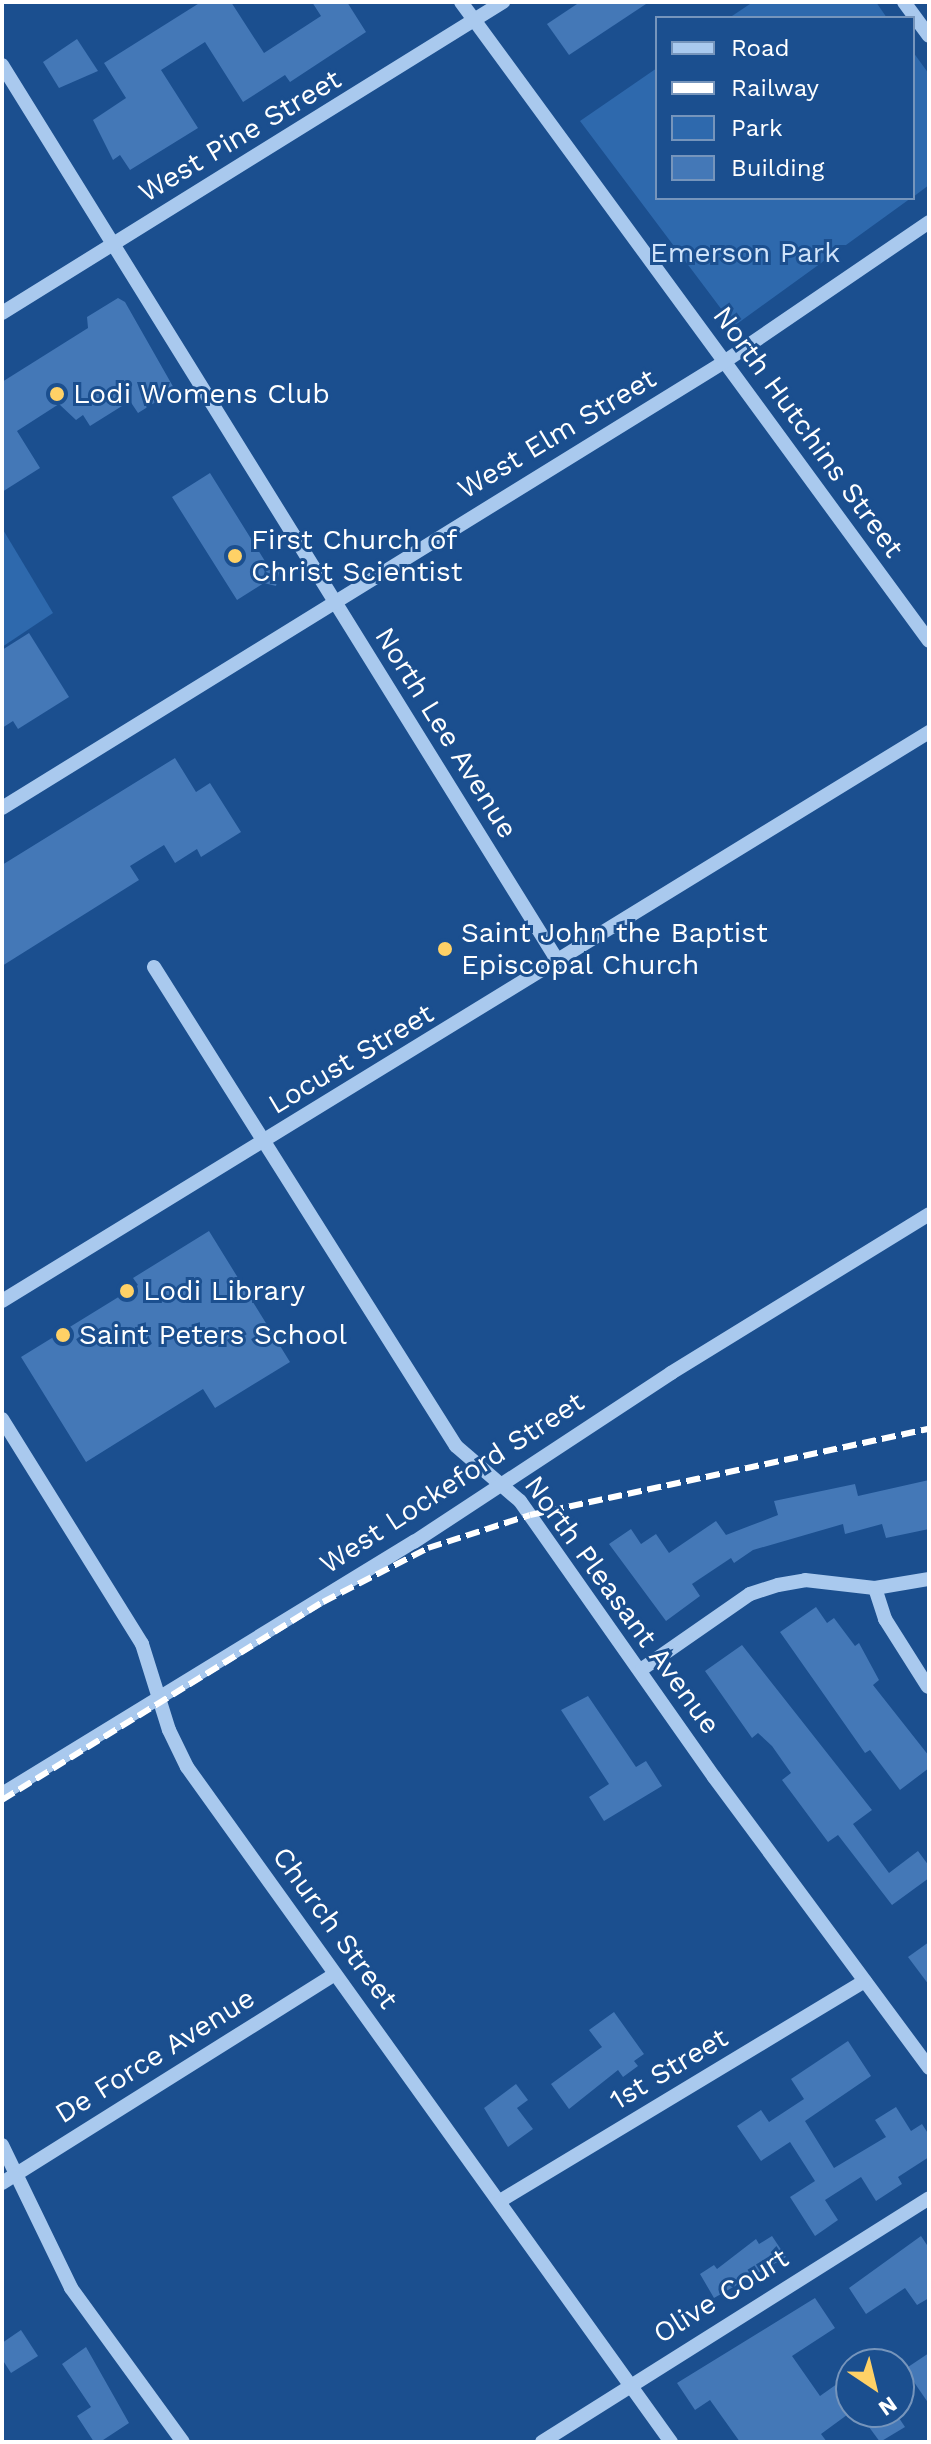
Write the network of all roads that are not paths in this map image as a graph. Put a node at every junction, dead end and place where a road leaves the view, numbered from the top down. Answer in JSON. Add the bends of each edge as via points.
{"nodes":[{"id":1,"x":461,"y":2,"type":"edge"},
{"id":2,"x":503,"y":2,"type":"edge"},
{"id":3,"x":915,"y":17,"type":"edge"},
{"id":4,"x":475,"y":21,"type":"junction"},
{"id":5,"x":929,"y":36,"type":"edge"},
{"id":6,"x":2,"y":65,"type":"edge"},
{"id":7,"x":929,"y":222,"type":"edge"},
{"id":8,"x":112,"y":244,"type":"junction"},
{"id":9,"x":2,"y":313,"type":"edge"},
{"id":10,"x":724,"y":362,"type":"junction"},
{"id":11,"x":333,"y":601,"type":"junction"},
{"id":12,"x":929,"y":641,"type":"edge"},
{"id":13,"x":929,"y":732,"type":"edge"},
{"id":14,"x":2,"y":808,"type":"edge"},
{"id":15,"x":559,"y":963,"type":"junction"},
{"id":16,"x":154,"y":967,"type":"dead end"},
{"id":17,"x":265,"y":1142,"type":"junction"},
{"id":18,"x":929,"y":1214,"type":"edge"},
{"id":19,"x":2,"y":1301,"type":"edge"},
{"id":20,"x":2,"y":1419,"type":"edge"},
{"id":21,"x":501,"y":1484,"type":"junction"},
{"id":22,"x":929,"y":1579,"type":"edge"},
{"id":23,"x":875,"y":1588,"type":"junction"},
{"id":24,"x":642,"y":1669,"type":"junction"},
{"id":25,"x":928,"y":1687,"type":"edge"},
{"id":26,"x":159,"y":1697,"type":"junction"},
{"id":27,"x":2,"y":1794,"type":"edge"},
{"id":28,"x":335,"y":1974,"type":"junction"},
{"id":29,"x":865,"y":1981,"type":"junction"},
{"id":30,"x":929,"y":2068,"type":"edge"},
{"id":31,"x":2,"y":2145,"type":"edge"},
{"id":32,"x":19,"y":2173,"type":"junction"},
{"id":33,"x":2,"y":2183,"type":"edge"},
{"id":34,"x":929,"y":2198,"type":"edge"},
{"id":35,"x":500,"y":2201,"type":"junction"},
{"id":36,"x":629,"y":2383,"type":"junction"},
{"id":37,"x":183,"y":2442,"type":"edge"},
{"id":38,"x":542,"y":2442,"type":"edge"},
{"id":39,"x":671,"y":2442,"type":"edge"}],
"edges":[{"from":1,"to":4,"type":"street","name":"North Hutchins Street"},
{"from":2,"to":4,"type":"street","name":"West Pine Street"},
{"from":3,"to":5,"type":"street"},
{"from":4,"to":8,"type":"street","name":"West Pine Street"},
{"from":4,"to":10,"type":"street","name":"North Hutchins Street"},
{"from":6,"to":8,"type":"street","name":"North Lee Avenue"},
{"from":7,"to":10,"type":"street","name":"West Elm Street"},
{"from":8,"to":9,"type":"street","name":"West Pine Street"},
{"from":8,"to":11,"type":"street","name":"North Lee Avenue"},
{"from":10,"to":11,"type":"street","name":"West Elm Street"},
{"from":10,"to":12,"type":"street","name":"North Hutchins Street"},
{"from":11,"to":14,"type":"street","name":"West Elm Street"},
{"from":11,"to":15,"type":"street","name":"North Lee Avenue"},
{"from":13,"to":15,"type":"street","name":"Locust Street"},
{"from":15,"to":17,"type":"street","name":"Locust Street"},
{"from":16,"to":17,"type":"street","name":"North Pleasant Avenue"},
{"from":17,"to":19,"type":"street","name":"Locust Street"},
{"from":17,"to":21,"type":"street","name":"North Pleasant Avenue","via":[[456,1446]]},
{"from":18,"to":21,"type":"street","name":"West Lockeford Street"},
{"from":20,"to":26,"type":"street","name":"Church Street","via":[[142,1644]]},
{"from":21,"to":24,"type":"street","name":"North Pleasant Avenue","via":[[520,1501]]},
{"from":21,"to":26,"type":"street","name":"West Lockeford Street"},
{"from":22,"to":23,"type":"street"},
{"from":23,"to":24,"type":"street","via":[[805,1580],[750,1594]]},
{"from":23,"to":25,"type":"street","via":[[885,1619]]},
{"from":24,"to":29,"type":"street","name":"North Pleasant Avenue","via":[[714,1777]]},
{"from":26,"to":27,"type":"street","name":"West Lockeford Street"},
{"from":26,"to":28,"type":"street","name":"Church Street","via":[[187,1767]]},
{"from":28,"to":32,"type":"street","name":"De Force Avenue"},
{"from":28,"to":35,"type":"street","name":"Church Street"},
{"from":29,"to":30,"type":"street","name":"North Pleasant Avenue"},
{"from":29,"to":35,"type":"street","name":"1st Street"},
{"from":31,"to":32,"type":"street"},
{"from":32,"to":33,"type":"street","name":"De Force Avenue"},
{"from":32,"to":37,"type":"street","via":[[71,2288]]},
{"from":34,"to":36,"type":"street","name":"Olive Court"},
{"from":35,"to":36,"type":"street","name":"Church Street"},
{"from":36,"to":38,"type":"street","name":"Olive Court"},
{"from":36,"to":39,"type":"street","name":"Church Street"}]}
